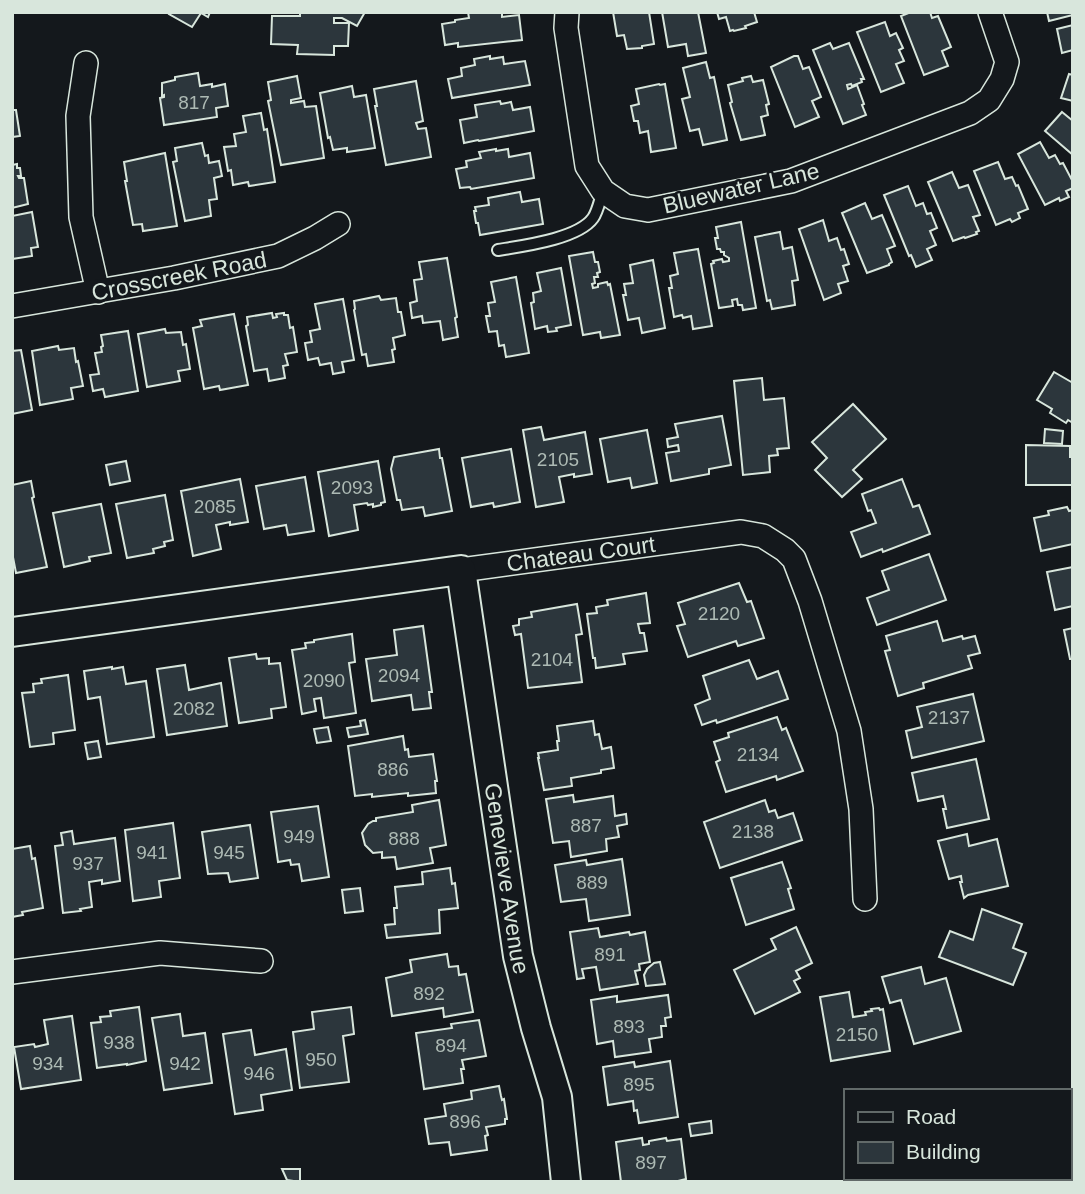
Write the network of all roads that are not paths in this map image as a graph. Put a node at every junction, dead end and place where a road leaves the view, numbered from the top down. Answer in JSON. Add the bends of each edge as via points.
{"nodes":[{"id":1,"x":567,"y":12,"type":"edge"},
{"id":2,"x":990,"y":12,"type":"edge"},
{"id":3,"x":86,"y":63,"type":"dead end"},
{"id":4,"x":603,"y":191,"type":"junction"},
{"id":5,"x":338,"y":224,"type":"dead end"},
{"id":6,"x":498,"y":250,"type":"dead end"},
{"id":7,"x":98,"y":292,"type":"junction"},
{"id":8,"x":12,"y":306,"type":"edge"},
{"id":9,"x":461,"y":570,"type":"junction"},
{"id":10,"x":12,"y":632,"type":"edge"},
{"id":11,"x":865,"y":899,"type":"dead end"},
{"id":12,"x":261,"y":961,"type":"dead end"},
{"id":13,"x":12,"y":972,"type":"edge"},
{"id":14,"x":566,"y":1182,"type":"edge"}],
"edges":[{"from":1,"to":4,"type":"street","via":[[587,166]]},
{"from":2,"to":4,"type":"street","name":"Bluewater Lane","via":[[1007,62],[989,100],[970,113],[791,181],[648,210],[625,206]]},
{"from":3,"to":7,"type":"street","via":[[78,116],[81,217]]},
{"from":4,"to":6,"type":"lane","via":[[593,218],[580,228],[549,240]]},
{"from":5,"to":7,"type":"street","name":"Crosscreek Road","via":[[278,257]]},
{"from":7,"to":8,"type":"street","name":"Crosscreek Road"},
{"from":9,"to":10,"type":"street","name":"Chateau Court"},
{"from":9,"to":11,"type":"street","name":"Chateau Court","via":[[741,532],[763,536],[785,550],[794,559],[810,601],[849,731],[861,809]]},
{"from":9,"to":14,"type":"street","name":"Genevieve Avenue","via":[[518,956],[557,1097]]},
{"from":12,"to":13,"type":"street","via":[[160,953]]}]}
